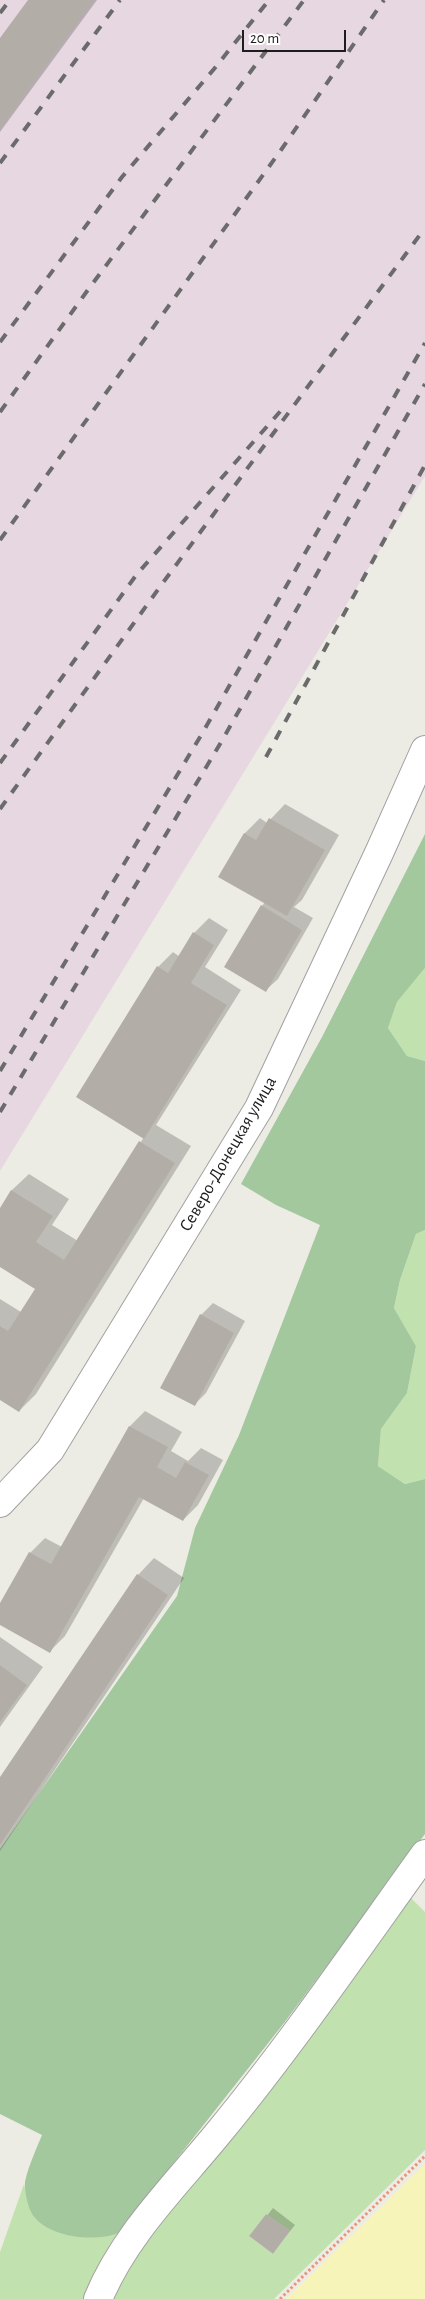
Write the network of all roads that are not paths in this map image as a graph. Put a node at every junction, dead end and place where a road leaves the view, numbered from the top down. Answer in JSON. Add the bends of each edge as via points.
{"nodes":[{"id":1,"x":425,"y":750,"type":"edge"},
{"id":2,"x":0,"y":1504,"type":"edge"},
{"id":3,"x":425,"y":1854,"type":"edge"},
{"id":4,"x":98,"y":2299,"type":"edge"}],
"edges":[{"from":1,"to":2,"type":"lane","name":"Северо-Донецкая улица","via":[[259,1108],[50,1450]]},
{"from":3,"to":4,"type":"lane","via":[[283,2050],[220,2132],[157,2204],[125,2248]]}]}
